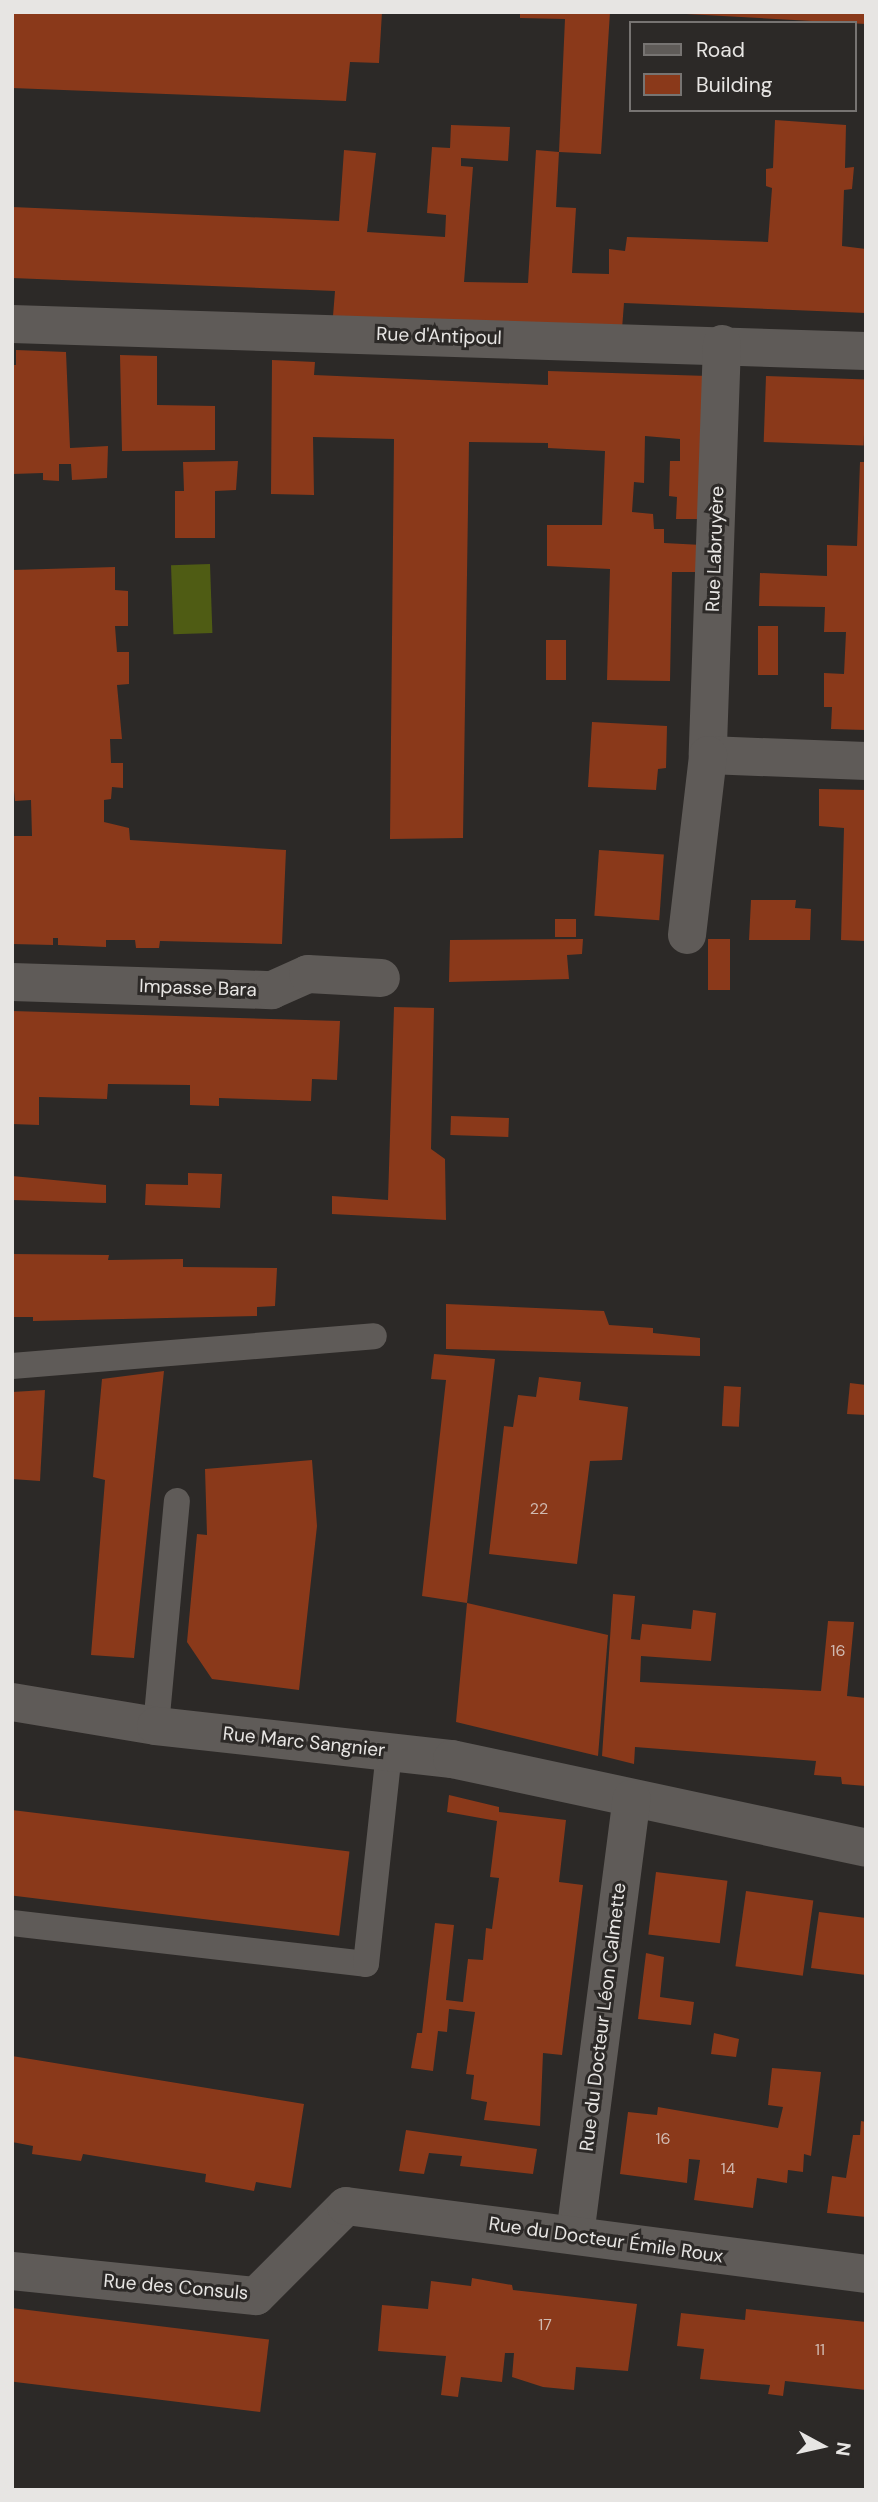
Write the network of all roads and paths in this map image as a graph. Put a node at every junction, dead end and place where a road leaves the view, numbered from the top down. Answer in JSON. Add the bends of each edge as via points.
{"nodes":[{"id":1,"x":12,"y":324,"type":"edge"},
{"id":2,"x":722,"y":344,"type":"junction"},
{"id":3,"x":866,"y":351,"type":"edge"},
{"id":4,"x":708,"y":755,"type":"junction"},
{"id":5,"x":866,"y":761,"type":"edge"},
{"id":6,"x":688,"y":935,"type":"dead end"},
{"id":7,"x":381,"y":978,"type":"dead end"},
{"id":8,"x":12,"y":982,"type":"edge"},
{"id":9,"x":374,"y":1336,"type":"dead end"},
{"id":10,"x":12,"y":1366,"type":"edge"},
{"id":11,"x":177,"y":1501,"type":"dead end"},
{"id":12,"x":12,"y":1702,"type":"edge"},
{"id":13,"x":156,"y":1726,"type":"junction"},
{"id":14,"x":389,"y":1752,"type":"junction"},
{"id":15,"x":632,"y":1799,"type":"junction"},
{"id":16,"x":866,"y":1848,"type":"edge"},
{"id":17,"x":12,"y":1923,"type":"edge"},
{"id":18,"x":346,"y":2206,"type":"joint"},
{"id":19,"x":575,"y":2235,"type":"junction"},
{"id":20,"x":12,"y":2271,"type":"edge"},
{"id":21,"x":866,"y":2274,"type":"edge"}],
"edges":[{"from":1,"to":2,"type":"street","name":"Rue d'Antipoul"},
{"from":2,"to":3,"type":"street","name":"Rue d'Antipoul"},
{"from":2,"to":4,"type":"street","name":"Rue Labruyère"},
{"from":4,"to":5,"type":"street"},
{"from":4,"to":6,"type":"street","name":"Rue Labruyère"},
{"from":7,"to":8,"type":"street","name":"Impasse Bara","via":[[308,974],[272,990]]},
{"from":9,"to":10,"type":"lane"},
{"from":11,"to":13,"type":"lane"},
{"from":12,"to":13,"type":"street","name":"Rue Marc Sangnier"},
{"from":13,"to":14,"type":"street","name":"Rue Marc Sangnier"},
{"from":14,"to":15,"type":"street","name":"Rue Marc Sangnier","via":[[452,1759]]},
{"from":14,"to":17,"type":"lane","via":[[366,1964]]},
{"from":15,"to":16,"type":"street"},
{"from":15,"to":19,"type":"street","name":"Rue du Docteur Léon Calmette"},
{"from":18,"to":19,"type":"street","name":"Rue du Docteur Émile Roux"},
{"from":18,"to":20,"type":"street","name":"Rue des Consuls","via":[[256,2295]]},
{"from":19,"to":21,"type":"street","name":"Rue du Docteur Émile Roux"}]}
